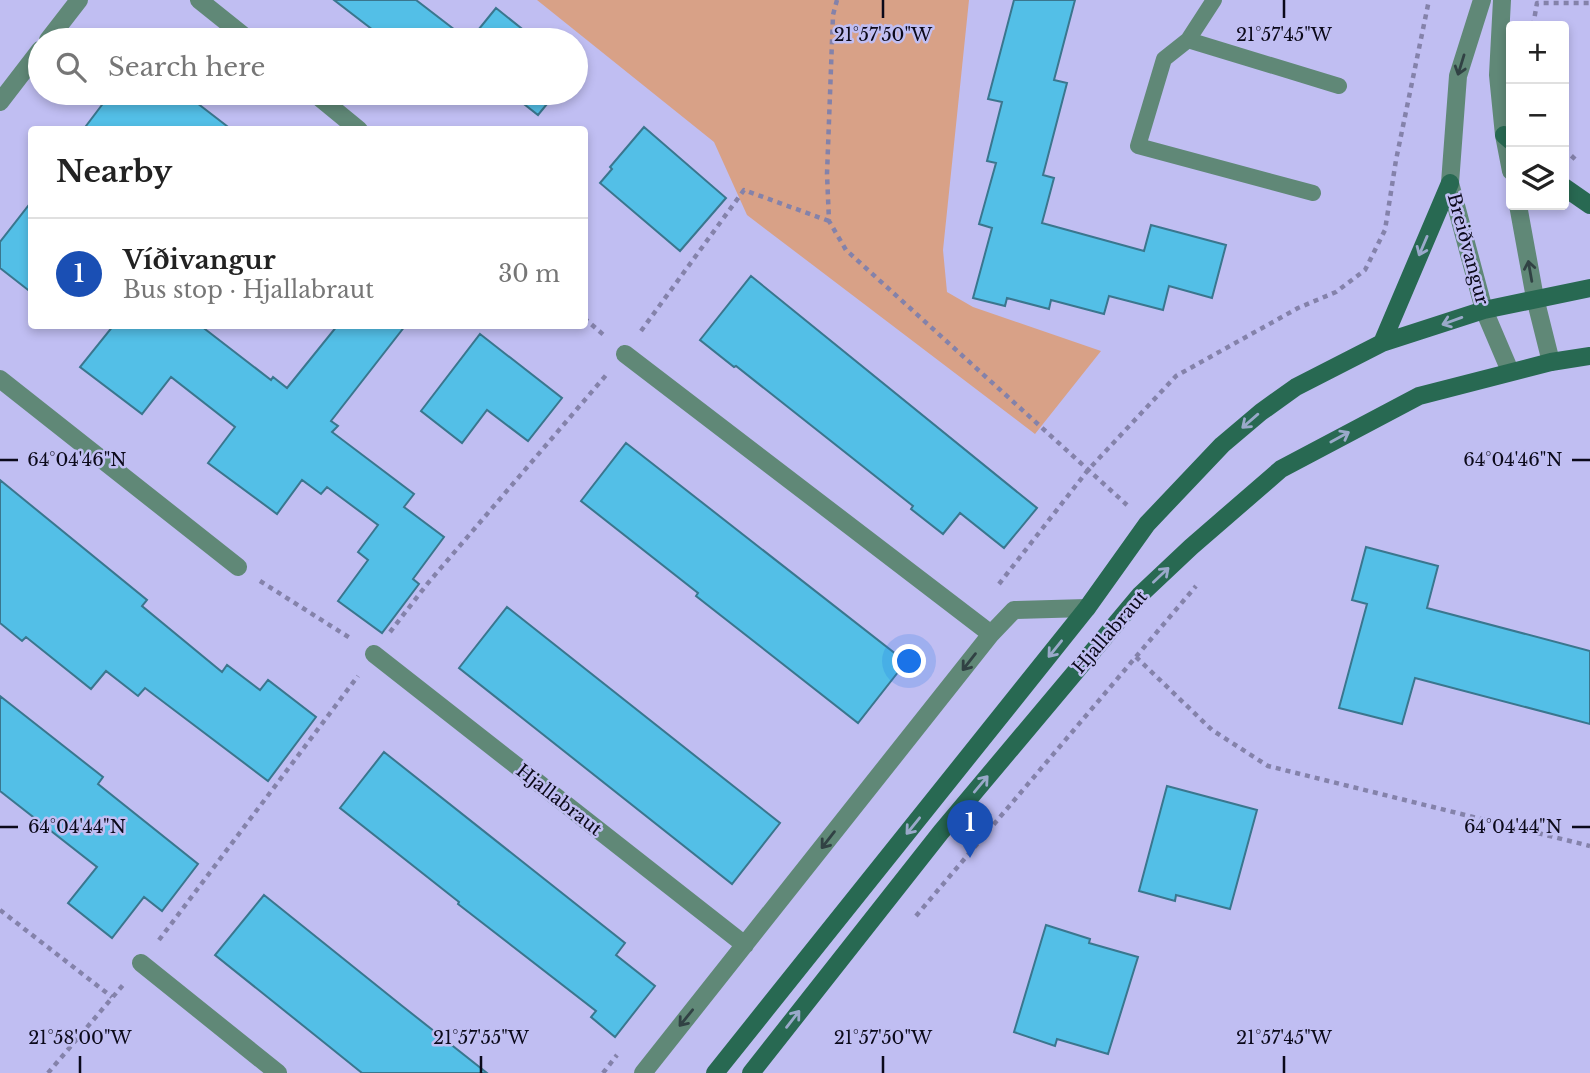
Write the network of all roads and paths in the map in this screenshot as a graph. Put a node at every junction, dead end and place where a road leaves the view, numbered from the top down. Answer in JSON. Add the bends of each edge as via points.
{"nodes":[{"id":1,"x":79,"y":0,"type":"edge"},
{"id":2,"x":200,"y":0,"type":"edge"},
{"id":3,"x":837,"y":0,"type":"edge"},
{"id":4,"x":1214,"y":0,"type":"edge"},
{"id":5,"x":1429,"y":0,"type":"edge"},
{"id":6,"x":1482,"y":0,"type":"edge"},
{"id":7,"x":1502,"y":0,"type":"edge"},
{"id":8,"x":1590,"y":3,"type":"edge"},
{"id":9,"x":1534,"y":21,"type":"edge"},
{"id":10,"x":57,"y":28,"type":"edge"},
{"id":11,"x":234,"y":28,"type":"edge"},
{"id":12,"x":1188,"y":40,"type":"junction"},
{"id":13,"x":28,"y":66,"type":"edge"},
{"id":14,"x":1339,"y":86,"type":"dead end"},
{"id":15,"x":0,"y":102,"type":"edge"},
{"id":16,"x":329,"y":105,"type":"edge"},
{"id":17,"x":1506,"y":125,"type":"edge"},
{"id":18,"x":354,"y":126,"type":"edge"},
{"id":19,"x":1450,"y":183,"type":"junction"},
{"id":20,"x":1569,"y":190,"type":"edge"},
{"id":21,"x":1313,"y":193,"type":"dead end"},
{"id":22,"x":1590,"y":205,"type":"edge"},
{"id":23,"x":1518,"y":210,"type":"edge"},
{"id":24,"x":829,"y":221,"type":"junction"},
{"id":25,"x":1590,"y":288,"type":"edge"},
{"id":26,"x":1535,"y":298,"type":"junction"},
{"id":27,"x":1483,"y":310,"type":"junction"},
{"id":28,"x":1382,"y":343,"type":"junction"},
{"id":29,"x":625,"y":354,"type":"junction"},
{"id":30,"x":1590,"y":356,"type":"edge"},
{"id":31,"x":1551,"y":362,"type":"junction"},
{"id":32,"x":1510,"y":371,"type":"junction"},
{"id":33,"x":0,"y":379,"type":"edge"},
{"id":34,"x":1088,"y":470,"type":"junction"},
{"id":35,"x":1128,"y":506,"type":"dead end"},
{"id":36,"x":238,"y":567,"type":"joint"},
{"id":37,"x":1201,"y":580,"type":"dead end"},
{"id":38,"x":1087,"y":608,"type":"junction"},
{"id":39,"x":991,"y":634,"type":"junction"},
{"id":40,"x":374,"y":654,"type":"junction"},
{"id":41,"x":1136,"y":657,"type":"junction"},
{"id":42,"x":1590,"y":846,"type":"edge"},
{"id":43,"x":0,"y":911,"type":"edge"},
{"id":44,"x":909,"y":924,"type":"dead end"},
{"id":45,"x":745,"y":945,"type":"junction"},
{"id":46,"x":141,"y":963,"type":"junction"},
{"id":47,"x":112,"y":997,"type":"junction"},
{"id":48,"x":48,"y":1073,"type":"edge"},
{"id":49,"x":278,"y":1073,"type":"edge"},
{"id":50,"x":643,"y":1073,"type":"edge"},
{"id":51,"x":715,"y":1073,"type":"edge"},
{"id":52,"x":751,"y":1073,"type":"edge"}],
"edges":[{"from":1,"to":10,"type":"street"},
{"from":2,"to":11,"type":"street"},
{"from":3,"to":24,"type":"path"},
{"from":4,"to":12,"type":"lane"},
{"from":5,"to":34,"type":"path","via":[[1385,230],[1365,270],[1336,292],[1176,376]]},
{"from":6,"to":19,"type":"street","name":"Breiðvangur","one_way":true,"via":[[1458,76]]},
{"from":7,"to":17,"type":"street","via":[[1498,75]]},
{"from":8,"to":9,"type":"path","via":[[1537,3]]},
{"from":12,"to":14,"type":"lane"},
{"from":12,"to":21,"type":"lane","via":[[1164,59],[1138,146]]},
{"from":13,"to":15,"type":"street"},
{"from":16,"to":18,"type":"street"},
{"from":19,"to":27,"type":"street","name":"Breiðvangur"},
{"from":19,"to":28,"type":"main road","one_way":true},
{"from":20,"to":22,"type":"main road"},
{"from":26,"to":23,"type":"street","one_way":true},
{"from":24,"to":29,"type":"path","via":[[744,190]]},
{"from":24,"to":34,"type":"path","via":[[846,250]]},
{"from":25,"to":26,"type":"main road","name":"Hjallabraut"},
{"from":26,"to":27,"type":"main road","name":"Hjallabraut"},
{"from":26,"to":31,"type":"street"},
{"from":27,"to":28,"type":"main road","name":"Hjallabraut","one_way":true},
{"from":27,"to":32,"type":"street","name":"Breiðvangur"},
{"from":28,"to":38,"type":"main road","name":"Hjallabraut","one_way":true,"via":[[1296,387],[1222,445],[1147,524]]},
{"from":29,"to":39,"type":"street"},
{"from":29,"to":40,"type":"path","via":[[428,583]]},
{"from":30,"to":31,"type":"main road","name":"Hjallabraut"},
{"from":31,"to":32,"type":"main road","name":"Hjallabraut"},
{"from":52,"to":32,"type":"main road","name":"Hjallabraut","one_way":true,"via":[[941,832],[1140,595],[1191,547],[1281,469],[1419,396]]},
{"from":33,"to":36,"type":"street"},
{"from":34,"to":35,"type":"path"},
{"from":36,"to":40,"type":"path"},
{"from":37,"to":41,"type":"path"},
{"from":38,"to":39,"type":"street","name":"Hjallabraut","via":[[1014,610]]},
{"from":38,"to":51,"type":"main road","name":"Hjallabraut","one_way":true},
{"from":39,"to":45,"type":"street","name":"Hjallabraut","one_way":true},
{"from":40,"to":45,"type":"street","name":"Hjallabraut"},
{"from":40,"to":46,"type":"path"},
{"from":41,"to":42,"type":"path","via":[[1212,730],[1268,766]]},
{"from":41,"to":44,"type":"path"},
{"from":43,"to":47,"type":"path"},
{"from":45,"to":50,"type":"street","name":"Hjallabraut","one_way":true},
{"from":46,"to":47,"type":"path"},
{"from":46,"to":49,"type":"street"},
{"from":47,"to":48,"type":"path"}]}
